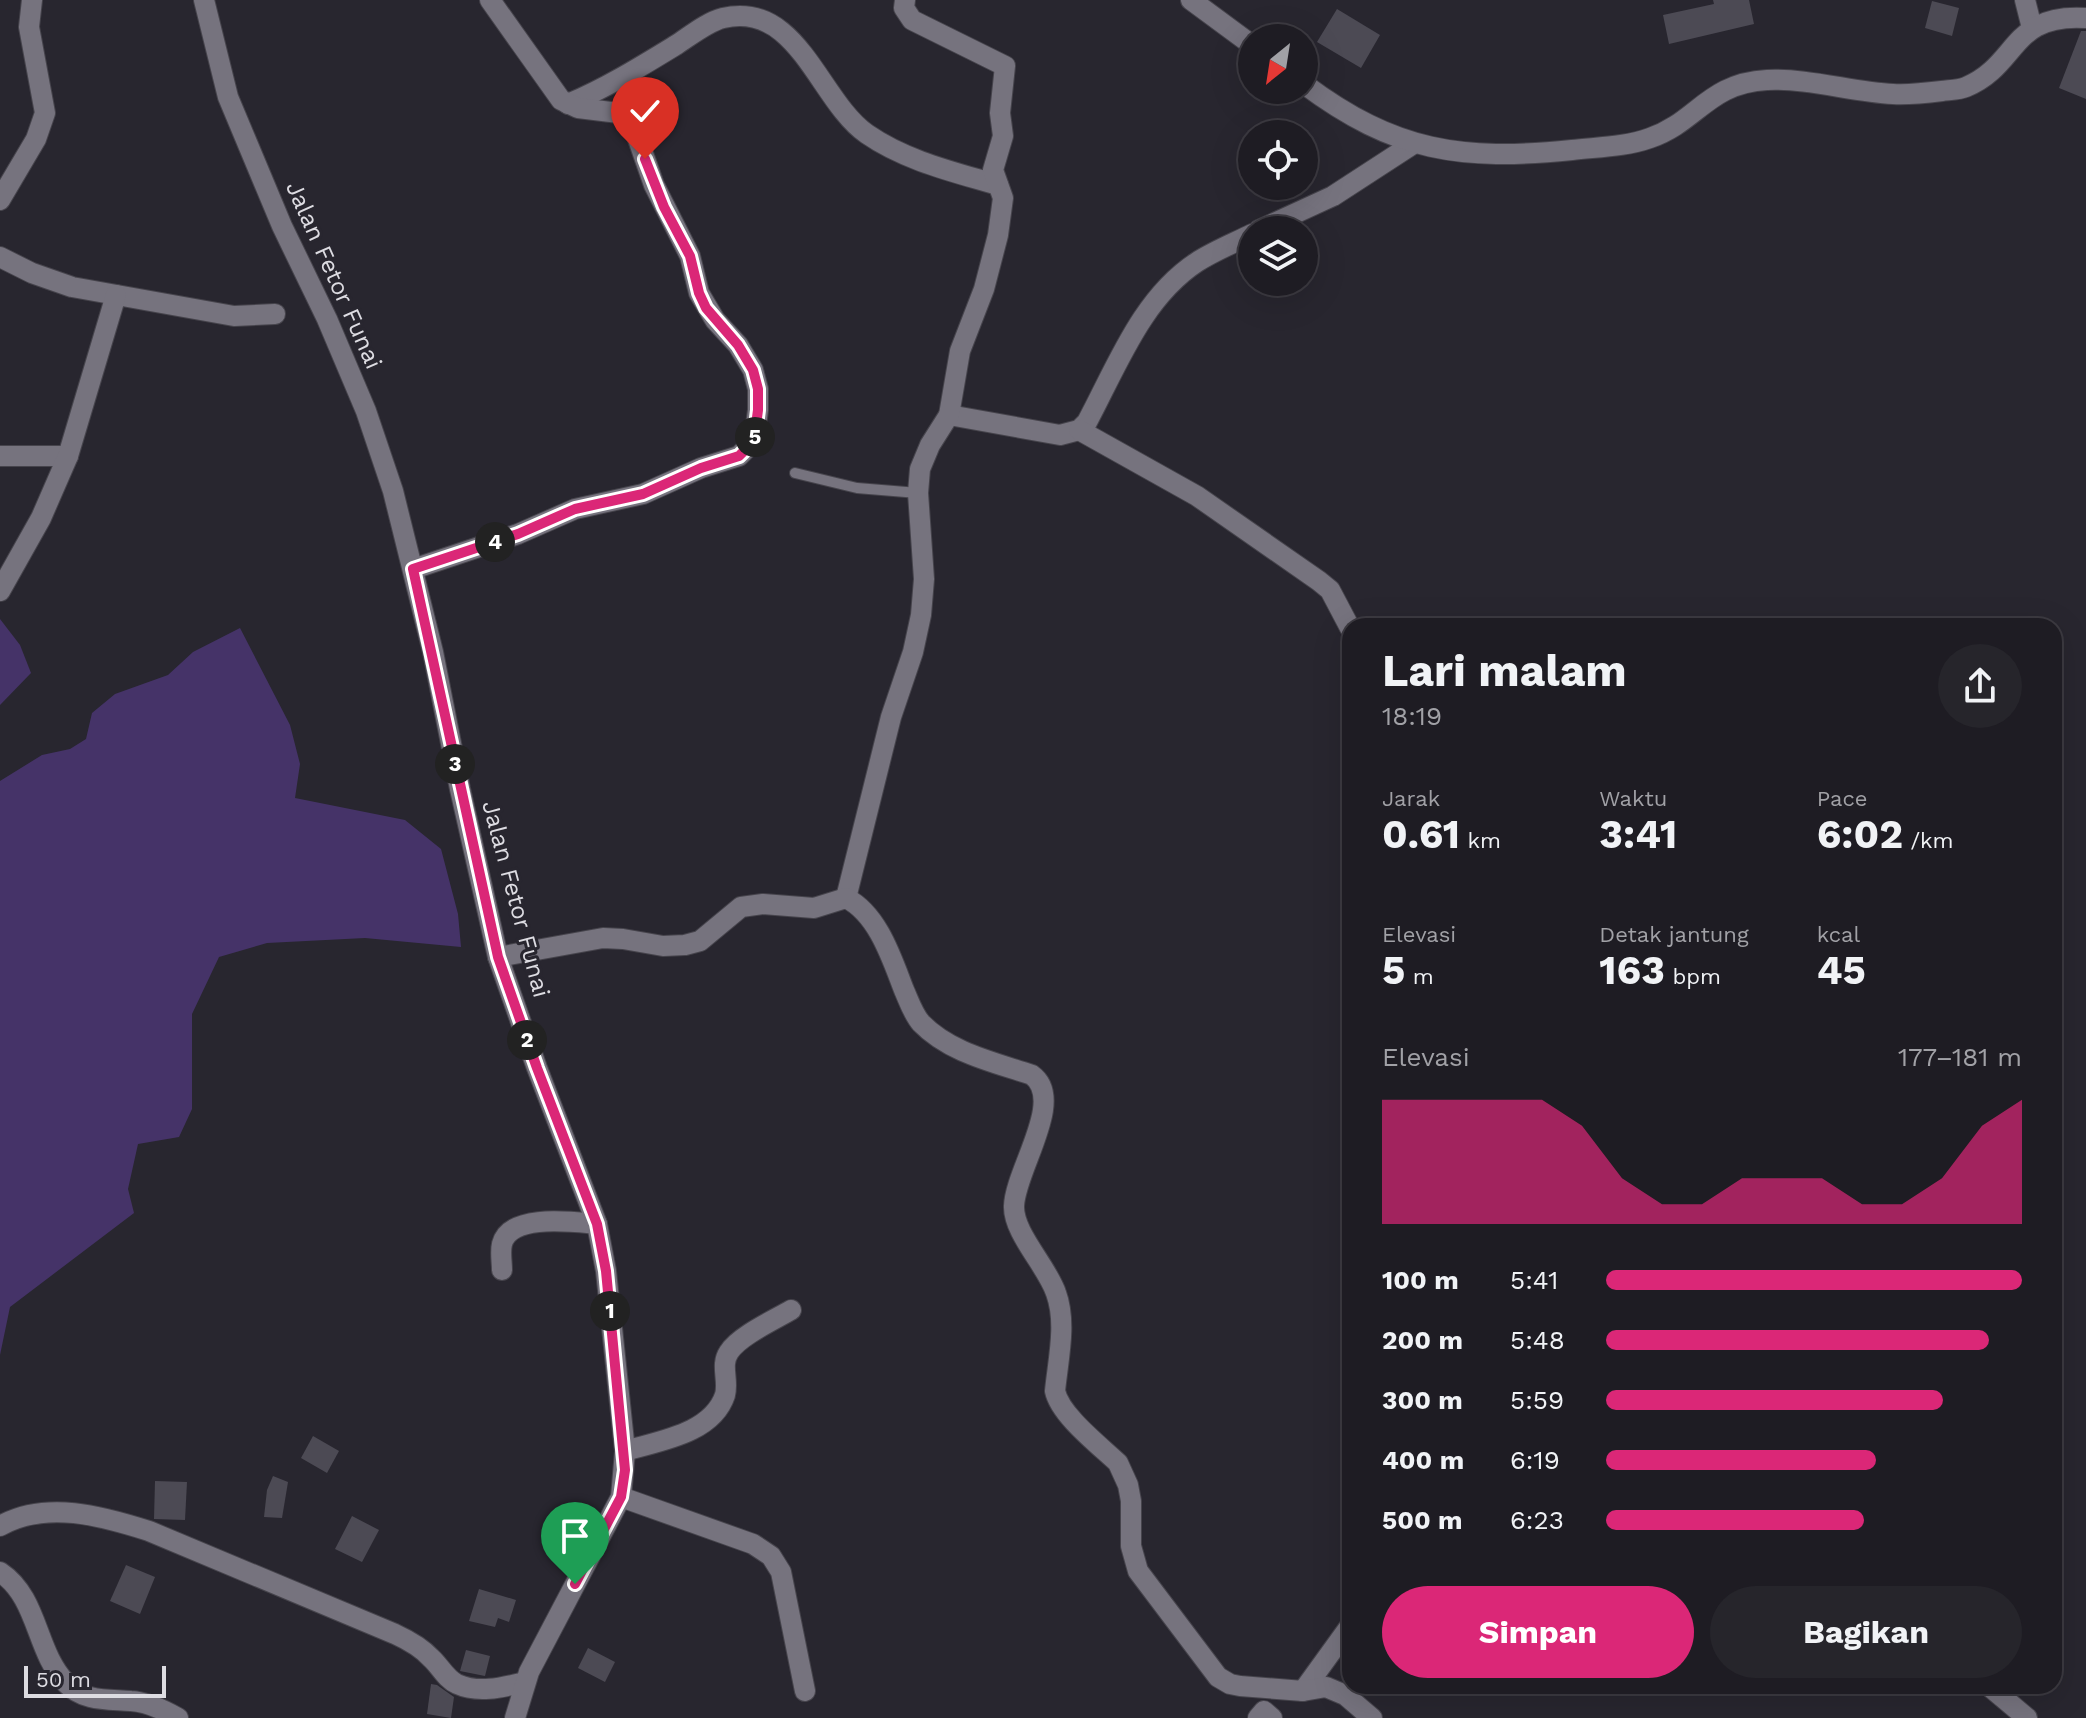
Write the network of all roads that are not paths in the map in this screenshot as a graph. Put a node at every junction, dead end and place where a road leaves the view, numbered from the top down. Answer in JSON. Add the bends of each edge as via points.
{"nodes":[{"id":1,"x":32,"y":0,"type":"edge"},
{"id":2,"x":204,"y":0,"type":"edge"},
{"id":3,"x":490,"y":0,"type":"edge"},
{"id":4,"x":905,"y":0,"type":"edge"},
{"id":5,"x":1191,"y":0,"type":"edge"},
{"id":6,"x":2025,"y":0,"type":"edge"},
{"id":7,"x":2086,"y":18,"type":"edge"},
{"id":8,"x":2032,"y":28,"type":"junction"},
{"id":9,"x":1238,"y":35,"type":"edge"},
{"id":10,"x":1318,"y":94,"type":"edge"},
{"id":11,"x":568,"y":104,"type":"junction"},
{"id":12,"x":1413,"y":144,"type":"junction"},
{"id":13,"x":998,"y":185,"type":"junction"},
{"id":14,"x":0,"y":200,"type":"edge"},
{"id":15,"x":1289,"y":216,"type":"edge"},
{"id":16,"x":1238,"y":241,"type":"edge"},
{"id":17,"x":0,"y":257,"type":"edge"},
{"id":18,"x":116,"y":295,"type":"junction"},
{"id":19,"x":275,"y":314,"type":"dead end"},
{"id":20,"x":949,"y":415,"type":"junction"},
{"id":21,"x":1079,"y":430,"type":"junction"},
{"id":22,"x":0,"y":456,"type":"edge"},
{"id":23,"x":68,"y":456,"type":"junction"},
{"id":24,"x":795,"y":473,"type":"dead end"},
{"id":25,"x":918,"y":493,"type":"junction"},
{"id":26,"x":413,"y":569,"type":"junction"},
{"id":27,"x":0,"y":591,"type":"edge"},
{"id":28,"x":1345,"y":618,"type":"edge"},
{"id":29,"x":846,"y":898,"type":"junction"},
{"id":30,"x":498,"y":957,"type":"junction"},
{"id":31,"x":597,"y":1224,"type":"junction"},
{"id":32,"x":502,"y":1270,"type":"dead end"},
{"id":33,"x":791,"y":1310,"type":"dead end"},
{"id":34,"x":625,"y":1451,"type":"junction"},
{"id":35,"x":621,"y":1497,"type":"junction"},
{"id":36,"x":0,"y":1526,"type":"edge"},
{"id":37,"x":0,"y":1572,"type":"edge"},
{"id":38,"x":1342,"y":1637,"type":"edge"},
{"id":39,"x":525,"y":1682,"type":"junction"},
{"id":40,"x":805,"y":1691,"type":"dead end"},
{"id":41,"x":1303,"y":1691,"type":"junction"},
{"id":42,"x":1998,"y":1694,"type":"edge"},
{"id":43,"x":178,"y":1718,"type":"edge"},
{"id":44,"x":515,"y":1718,"type":"edge"},
{"id":45,"x":1258,"y":1718,"type":"edge"},
{"id":46,"x":1272,"y":1718,"type":"edge"},
{"id":47,"x":1372,"y":1718,"type":"edge"},
{"id":48,"x":2027,"y":1718,"type":"edge"}],
"edges":[{"from":1,"to":14,"type":"street","via":[[29,27],[45,113]]},
{"from":2,"to":26,"type":"street","name":"Jalan Fetor Funai","via":[[228,97],[366,411]]},
{"from":3,"to":11,"type":"street","via":[[554,93]]},
{"from":4,"to":13,"type":"street","via":[[912,20],[1005,66],[1003,136],[993,170]]},
{"from":5,"to":9,"type":"street"},
{"from":6,"to":8,"type":"street"},
{"from":7,"to":8,"type":"street","via":[[2051,19]]},
{"from":8,"to":12,"type":"street","via":[[1964,88],[1894,95],[1769,80],[1722,90],[1652,138],[1630,144],[1504,155]]},
{"from":10,"to":12,"type":"street"},
{"from":11,"to":13,"type":"street","via":[[614,83],[718,19],[747,15],[781,32],[868,135],[944,169]]},
{"from":11,"to":26,"type":"street","via":[[619,113],[632,122],[654,185],[690,256],[699,293],[753,370],[758,389],[754,441],[739,456],[643,494],[575,509]]},
{"from":12,"to":15,"type":"street","via":[[1333,196]]},
{"from":13,"to":20,"type":"street","via":[[1003,198],[998,235],[960,351]]},
{"from":16,"to":21,"type":"street","via":[[1196,262],[1167,289],[1137,326]]},
{"from":17,"to":18,"type":"street","via":[[72,287]]},
{"from":18,"to":19,"type":"street","via":[[234,316]]},
{"from":18,"to":23,"type":"street"},
{"from":20,"to":21,"type":"street","via":[[1060,435]]},
{"from":20,"to":25,"type":"street","via":[[920,469]]},
{"from":21,"to":28,"type":"street","via":[[1197,496],[1319,581]]},
{"from":22,"to":23,"type":"street"},
{"from":23,"to":27,"type":"street"},
{"from":24,"to":25,"type":"lane","via":[[857,488]]},
{"from":25,"to":29,"type":"street","via":[[921,615]]},
{"from":26,"to":30,"type":"street","name":"Jalan Fetor Funai"},
{"from":29,"to":30,"type":"street","via":[[814,908],[741,907],[700,941],[685,945],[603,938]]},
{"from":29,"to":41,"type":"street","via":[[881,937],[922,1023],[952,1046],[1032,1075],[1045,1093],[1046,1105],[1013,1211],[1060,1307],[1057,1400],[1118,1463],[1131,1501],[1131,1546],[1138,1571],[1223,1681]]},
{"from":30,"to":31,"type":"street","name":"Jalan Fetor Funai"},
{"from":31,"to":32,"type":"street","via":[[522,1224],[502,1244]]},
{"from":31,"to":34,"type":"street","name":"Jalan Fetor Funai"},
{"from":33,"to":34,"type":"street","via":[[729,1351],[726,1393],[708,1418],[684,1434]]},
{"from":34,"to":35,"type":"street","name":"Jalan Fetor Funai"},
{"from":35,"to":39,"type":"street","name":"Jalan Fetor Funai"},
{"from":35,"to":40,"type":"street","via":[[753,1544],[771,1556],[781,1572]]},
{"from":36,"to":39,"type":"street","via":[[37,1513],[118,1521],[395,1634],[432,1658],[456,1684],[483,1689]]},
{"from":37,"to":43,"type":"street","via":[[20,1589],[66,1683],[96,1700],[134,1701]]},
{"from":38,"to":41,"type":"street"},
{"from":39,"to":44,"type":"street","name":"Jalan Fetor Funai"},
{"from":41,"to":47,"type":"street","via":[[1336,1690]]},
{"from":42,"to":48,"type":"street"},
{"from":45,"to":46,"type":"street","via":[[1264,1711]]}]}
